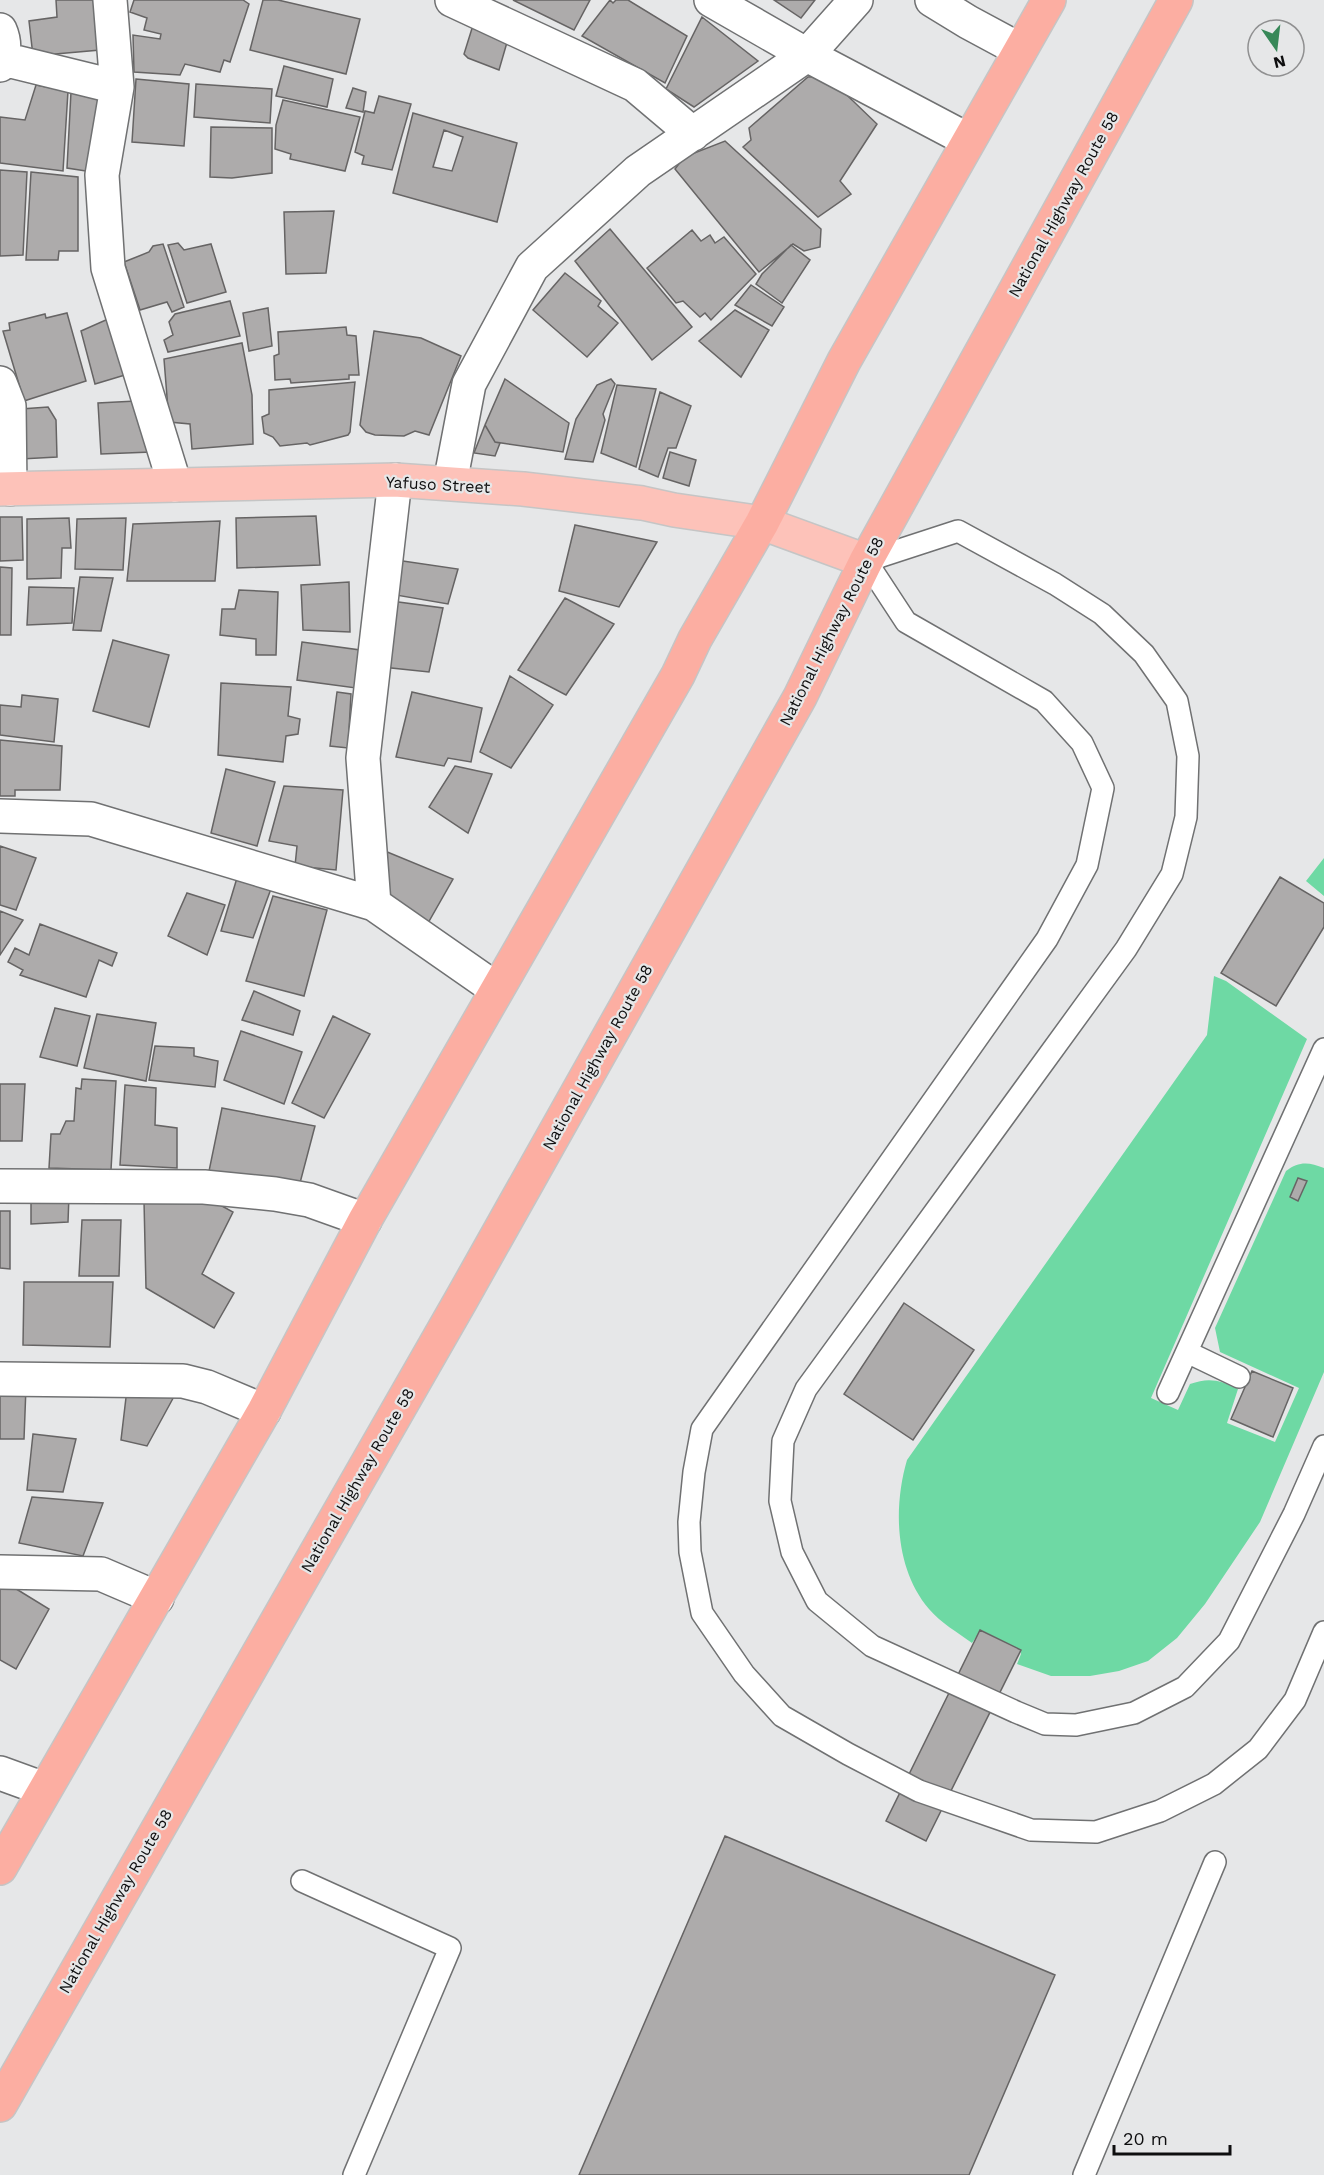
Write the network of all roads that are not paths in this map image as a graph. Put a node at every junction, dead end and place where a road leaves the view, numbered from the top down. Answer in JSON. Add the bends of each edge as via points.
{"nodes":[{"id":1,"x":110,"y":0,"type":"edge"},
{"id":2,"x":452,"y":0,"type":"edge"},
{"id":3,"x":711,"y":0,"type":"edge"},
{"id":4,"x":856,"y":0,"type":"edge"},
{"id":5,"x":932,"y":0,"type":"edge"},
{"id":6,"x":1049,"y":0,"type":"edge"},
{"id":7,"x":1176,"y":0,"type":"edge"},
{"id":8,"x":1020,"y":50,"type":"junction"},
{"id":9,"x":1,"y":51,"type":"edge"},
{"id":10,"x":807,"y":55,"type":"junction"},
{"id":11,"x":117,"y":87,"type":"junction"},
{"id":12,"x":693,"y":134,"type":"junction"},
{"id":13,"x":968,"y":140,"type":"junction"},
{"id":14,"x":0,"y":383,"type":"edge"},
{"id":15,"x":395,"y":480,"type":"junction"},
{"id":16,"x":450,"y":483,"type":"junction"},
{"id":17,"x":175,"y":485,"type":"junction"},
{"id":18,"x":5,"y":489,"type":"edge"},
{"id":19,"x":762,"y":523,"type":"junction"},
{"id":20,"x":866,"y":561,"type":"junction"},
{"id":21,"x":0,"y":816,"type":"edge"},
{"id":22,"x":374,"y":904,"type":"junction"},
{"id":23,"x":496,"y":989,"type":"junction"},
{"id":24,"x":1324,"y":1049,"type":"edge"},
{"id":25,"x":0,"y":1186,"type":"edge"},
{"id":26,"x":365,"y":1220,"type":"junction"},
{"id":27,"x":1187,"y":1352,"type":"junction"},
{"id":28,"x":1239,"y":1377,"type":"dead end"},
{"id":29,"x":0,"y":1379,"type":"edge"},
{"id":30,"x":1168,"y":1393,"type":"dead end"},
{"id":31,"x":264,"y":1412,"type":"junction"},
{"id":32,"x":1324,"y":1446,"type":"edge"},
{"id":33,"x":0,"y":1572,"type":"edge"},
{"id":34,"x":157,"y":1598,"type":"junction"},
{"id":35,"x":1324,"y":1632,"type":"edge"},
{"id":36,"x":0,"y":1773,"type":"edge"},
{"id":37,"x":44,"y":1789,"type":"junction"},
{"id":38,"x":1215,"y":1862,"type":"dead end"},
{"id":39,"x":0,"y":1868,"type":"edge"},
{"id":40,"x":302,"y":1881,"type":"dead end"},
{"id":41,"x":0,"y":2105,"type":"edge"},
{"id":42,"x":354,"y":2175,"type":"edge"},
{"id":43,"x":1084,"y":2175,"type":"edge"}],
"edges":[{"from":1,"to":11,"type":"street"},
{"from":2,"to":12,"type":"street","via":[[635,85]]},
{"from":3,"to":10,"type":"street"},
{"from":4,"to":10,"type":"street"},
{"from":5,"to":8,"type":"street"},
{"from":6,"to":8,"type":"highway"},
{"from":7,"to":20,"type":"highway","name":"National Highway Route 58"},
{"from":8,"to":13,"type":"highway"},
{"from":9,"to":11,"type":"street"},
{"from":10,"to":12,"type":"street"},
{"from":10,"to":13,"type":"street"},
{"from":11,"to":17,"type":"street","via":[[102,175],[108,268]]},
{"from":12,"to":16,"type":"street","via":[[638,171],[532,267],[469,384]]},
{"from":13,"to":19,"type":"highway","via":[[844,361]]},
{"from":14,"to":18,"type":"street","via":[[9,406]]},
{"from":15,"to":16,"type":"main road","name":"Yafuso Street"},
{"from":15,"to":17,"type":"main road","name":"Yafuso Street"},
{"from":15,"to":22,"type":"street","via":[[363,758]]},
{"from":16,"to":19,"type":"main road","name":"Yafuso Street","via":[[642,502]]},
{"from":17,"to":18,"type":"main road","name":"Yafuso Street"},
{"from":19,"to":20,"type":"main road","name":"Yafuso Street"},
{"from":19,"to":23,"type":"highway"},
{"from":20,"to":32,"type":"lane","via":[[958,531],[1102,614],[1144,654],[1177,701],[1188,756],[1186,817],[1172,874],[1126,949],[807,1389],[783,1441],[780,1501],[792,1552],[817,1601],[872,1646],[1045,1724],[1076,1725],[1134,1713],[1185,1687],[1229,1641]]},
{"from":20,"to":35,"type":"lane","via":[[906,622],[1044,701],[1082,743],[1103,788],[1087,865],[1047,939],[702,1429],[689,1522],[690,1552],[702,1613],[744,1674],[782,1716],[848,1754],[919,1791],[1031,1830],[1096,1832],[1160,1811],[1214,1784],[1257,1749],[1295,1700]]},
{"from":20,"to":41,"type":"highway","name":"National Highway Route 58","via":[[788,718]]},
{"from":21,"to":22,"type":"street","via":[[91,819]]},
{"from":22,"to":23,"type":"street"},
{"from":23,"to":26,"type":"highway"},
{"from":24,"to":27,"type":"lane"},
{"from":25,"to":26,"type":"street","via":[[204,1187],[309,1200]]},
{"from":26,"to":31,"type":"highway"},
{"from":27,"to":28,"type":"lane"},
{"from":27,"to":30,"type":"lane"},
{"from":29,"to":31,"type":"street","via":[[183,1381]]},
{"from":31,"to":34,"type":"highway"},
{"from":33,"to":34,"type":"street","via":[[101,1574]]},
{"from":34,"to":37,"type":"highway"},
{"from":36,"to":37,"type":"street"},
{"from":37,"to":39,"type":"highway"},
{"from":38,"to":43,"type":"lane"},
{"from":40,"to":42,"type":"lane","via":[[450,1948]]}]}
